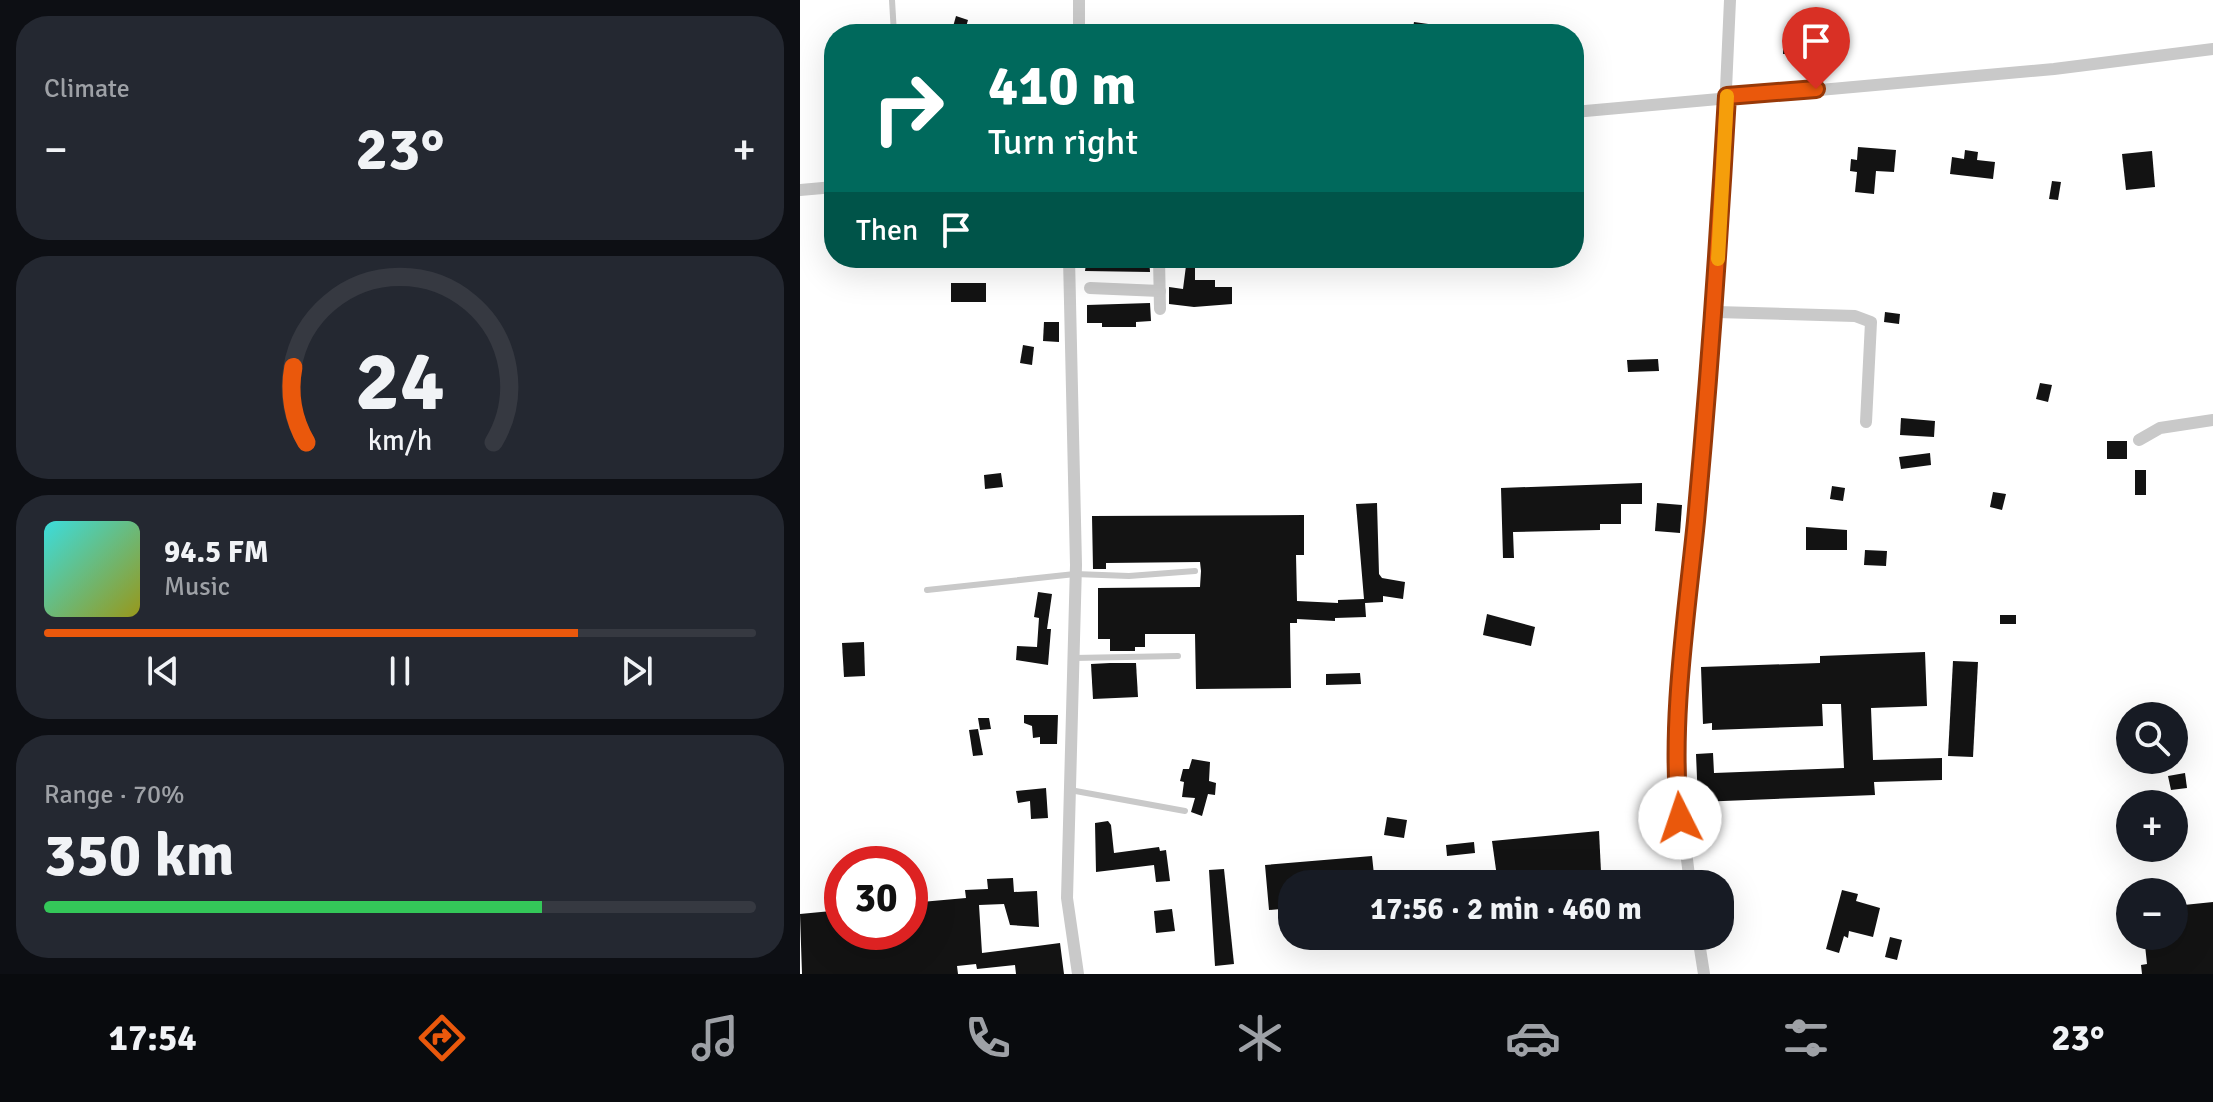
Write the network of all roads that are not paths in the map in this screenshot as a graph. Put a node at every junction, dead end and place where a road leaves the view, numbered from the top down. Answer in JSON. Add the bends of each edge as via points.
{"nodes":[{"id":1,"x":892,"y":0,"type":"edge"},
{"id":2,"x":1079,"y":0,"type":"edge"},
{"id":3,"x":1730,"y":0,"type":"edge"},
{"id":4,"x":893,"y":24,"type":"edge"},
{"id":5,"x":1079,"y":24,"type":"edge"},
{"id":6,"x":2213,"y":49,"type":"edge"},
{"id":7,"x":1727,"y":96,"type":"junction"},
{"id":8,"x":1584,"y":111,"type":"edge"},
{"id":9,"x":824,"y":188,"type":"edge"},
{"id":10,"x":800,"y":190,"type":"edge"},
{"id":11,"x":1069,"y":268,"type":"edge"},
{"id":12,"x":1159,"y":268,"type":"edge"},
{"id":13,"x":1090,"y":288,"type":"dead end"},
{"id":14,"x":1160,"y":291,"type":"junction"},
{"id":15,"x":1160,"y":309,"type":"dead end"},
{"id":16,"x":1716,"y":312,"type":"junction"},
{"id":17,"x":2213,"y":420,"type":"edge"},
{"id":18,"x":1866,"y":422,"type":"dead end"},
{"id":19,"x":2139,"y":440,"type":"dead end"},
{"id":20,"x":1195,"y":571,"type":"dead end"},
{"id":21,"x":1075,"y":574,"type":"junction"},
{"id":22,"x":927,"y":590,"type":"dead end"},
{"id":23,"x":1178,"y":656,"type":"dead end"},
{"id":24,"x":1073,"y":658,"type":"junction"},
{"id":25,"x":1070,"y":790,"type":"junction"},
{"id":26,"x":1185,"y":811,"type":"dead end"},
{"id":27,"x":1688,"y":870,"type":"edge"},
{"id":28,"x":1700,"y":950,"type":"edge"},
{"id":29,"x":1078,"y":974,"type":"edge"},
{"id":30,"x":1704,"y":974,"type":"edge"}],
"edges":[{"from":1,"to":4,"type":"lane"},
{"from":2,"to":5,"type":"street"},
{"from":3,"to":7,"type":"street"},
{"from":6,"to":7,"type":"street","via":[[2054,69]]},
{"from":7,"to":8,"type":"street"},
{"from":7,"to":16,"type":"street"},
{"from":9,"to":10,"type":"street"},
{"from":11,"to":21,"type":"street"},
{"from":12,"to":14,"type":"street"},
{"from":13,"to":14,"type":"street"},
{"from":14,"to":15,"type":"street"},
{"from":16,"to":18,"type":"street","via":[[1855,316],[1871,322]]},
{"from":16,"to":27,"type":"street","via":[[1677,777]]},
{"from":17,"to":19,"type":"street","via":[[2160,428]]},
{"from":20,"to":21,"type":"lane"},
{"from":21,"to":22,"type":"lane"},
{"from":21,"to":24,"type":"street"},
{"from":23,"to":24,"type":"lane"},
{"from":24,"to":25,"type":"street"},
{"from":25,"to":26,"type":"lane"},
{"from":25,"to":29,"type":"street","via":[[1067,898]]},
{"from":28,"to":30,"type":"street"}]}
